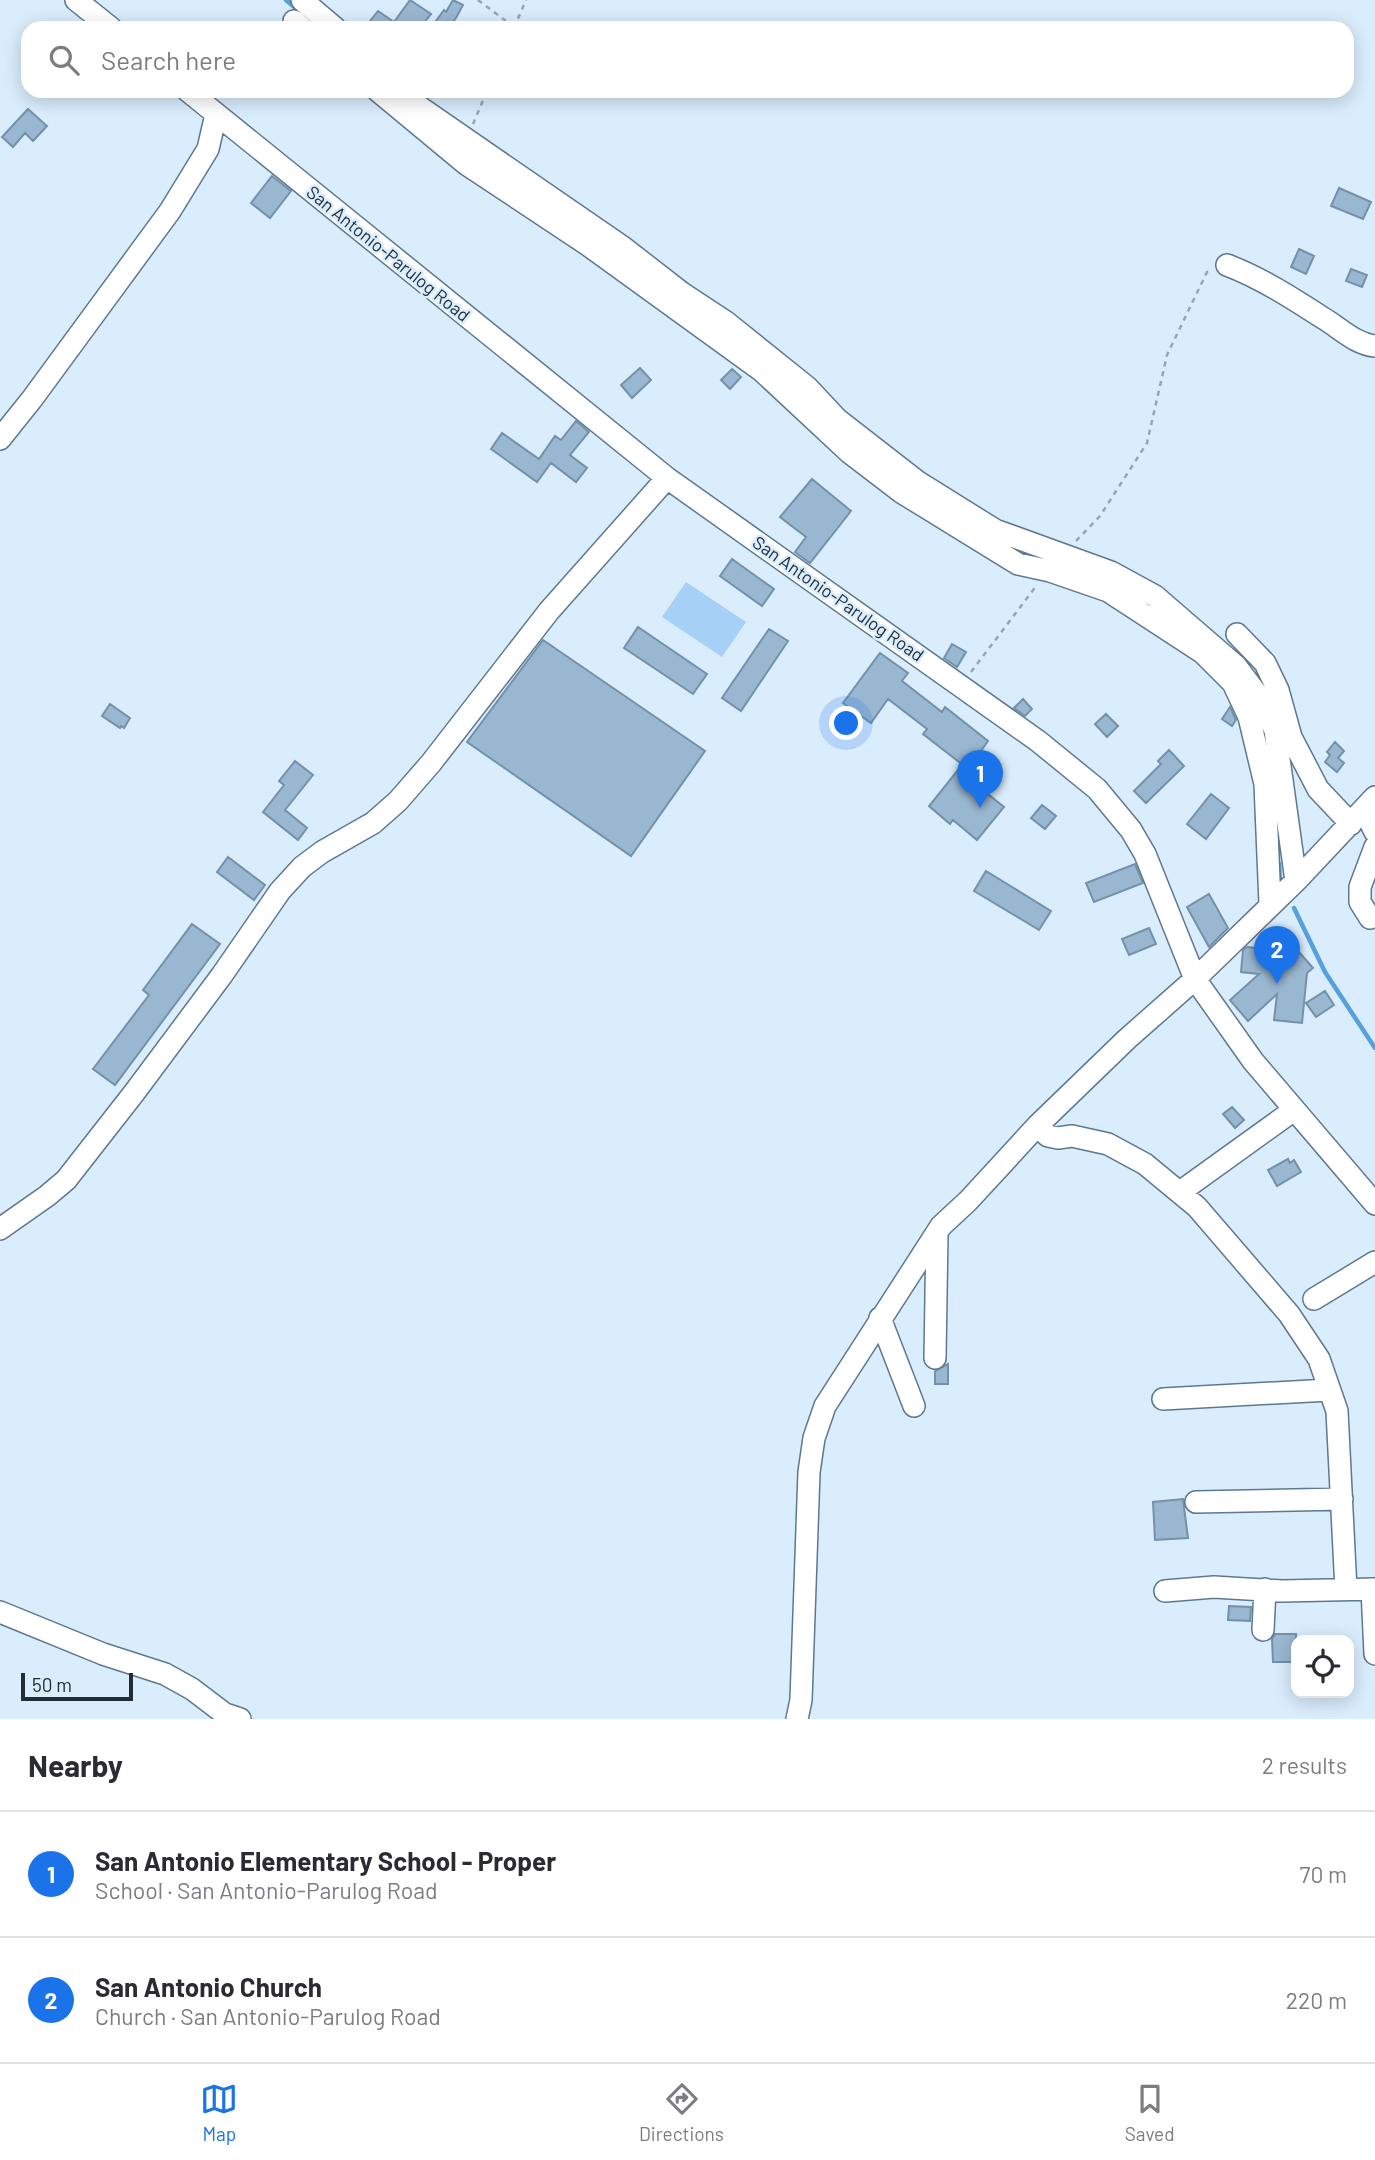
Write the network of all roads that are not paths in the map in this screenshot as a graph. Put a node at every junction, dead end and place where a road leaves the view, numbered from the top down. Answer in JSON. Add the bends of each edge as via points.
{"nodes":[{"id":1,"x":76,"y":0,"type":"edge"},
{"id":2,"x":302,"y":0,"type":"edge"},
{"id":3,"x":102,"y":21,"type":"edge"},
{"id":4,"x":327,"y":21,"type":"edge"},
{"id":5,"x":197,"y":98,"type":"edge"},
{"id":6,"x":386,"y":98,"type":"edge"},
{"id":7,"x":409,"y":98,"type":"edge"},
{"id":8,"x":216,"y":114,"type":"junction"},
{"id":9,"x":1227,"y":265,"type":"road end"},
{"id":10,"x":1375,"y":346,"type":"edge"},
{"id":11,"x":0,"y":439,"type":"edge"},
{"id":12,"x":667,"y":478,"type":"junction"},
{"id":13,"x":1056,"y":563,"type":"junction"},
{"id":14,"x":1237,"y":634,"type":"dead end"},
{"id":15,"x":1363,"y":810,"type":"edge"},
{"id":16,"x":1375,"y":832,"type":"edge"},
{"id":17,"x":1375,"y":847,"type":"edge"},
{"id":18,"x":1296,"y":881,"type":"junction"},
{"id":19,"x":1270,"y":904,"type":"junction"},
{"id":20,"x":1370,"y":918,"type":"dead end"},
{"id":21,"x":1195,"y":979,"type":"junction"},
{"id":22,"x":1294,"y":1110,"type":"junction"},
{"id":23,"x":1037,"y":1126,"type":"junction"},
{"id":24,"x":1180,"y":1192,"type":"junction"},
{"id":25,"x":1375,"y":1204,"type":"edge"},
{"id":26,"x":0,"y":1229,"type":"edge"},
{"id":27,"x":937,"y":1233,"type":"junction"},
{"id":28,"x":1375,"y":1262,"type":"edge"},
{"id":29,"x":1314,"y":1299,"type":"dead end"},
{"id":30,"x":880,"y":1318,"type":"junction"},
{"id":31,"x":935,"y":1357,"type":"dead end"},
{"id":32,"x":1329,"y":1390,"type":"junction"},
{"id":33,"x":1163,"y":1399,"type":"dead end"},
{"id":34,"x":914,"y":1406,"type":"dead end"},
{"id":35,"x":1342,"y":1499,"type":"junction"},
{"id":36,"x":1196,"y":1502,"type":"dead end"},
{"id":37,"x":1265,"y":1589,"type":"junction"},
{"id":38,"x":1374,"y":1589,"type":"edge"},
{"id":39,"x":1346,"y":1590,"type":"junction"},
{"id":40,"x":1165,"y":1591,"type":"dead end"},
{"id":41,"x":0,"y":1612,"type":"edge"},
{"id":42,"x":1263,"y":1630,"type":"dead end"},
{"id":43,"x":1375,"y":1654,"type":"edge"},
{"id":44,"x":228,"y":1717,"type":"edge"},
{"id":45,"x":797,"y":1719,"type":"edge"}],
"edges":[{"from":1,"to":3,"type":"street"},
{"from":2,"to":4,"type":"street"},
{"from":5,"to":8,"type":"street","name":"San Antonio-Parulog Road"},
{"from":6,"to":13,"type":"street","via":[[466,164],[588,245],[762,371],[850,453],[901,492],[1018,564]]},
{"from":7,"to":13,"type":"street","via":[[726,322],[918,482]]},
{"from":8,"to":11,"type":"street","via":[[208,149],[170,211]]},
{"from":8,"to":12,"type":"street","name":"San Antonio-Parulog Road"},
{"from":9,"to":10,"type":"street","via":[[1321,316],[1362,345]]},
{"from":12,"to":21,"type":"street","name":"San Antonio-Parulog Road","via":[[1038,741],[1097,789],[1131,830],[1144,854]]},
{"from":12,"to":26,"type":"street","via":[[549,611],[398,801],[302,867],[281,891],[66,1180]]},
{"from":13,"to":18,"type":"street","via":[[1111,572],[1155,596],[1236,666],[1275,730]]},
{"from":13,"to":19,"type":"street","via":[[1203,653],[1233,683],[1249,717],[1265,785]]},
{"from":14,"to":15,"type":"street","via":[[1265,663],[1291,737],[1318,789]]},
{"from":15,"to":16,"type":"street"},
{"from":15,"to":18,"type":"street"},
{"from":17,"to":20,"type":"street","via":[[1360,887],[1360,902]]},
{"from":18,"to":19,"type":"street"},
{"from":19,"to":21,"type":"street"},
{"from":21,"to":22,"type":"street","name":"San Antonio-Parulog Road"},
{"from":21,"to":23,"type":"street"},
{"from":22,"to":24,"type":"street"},
{"from":22,"to":25,"type":"street","name":"San Antonio-Parulog Road"},
{"from":23,"to":24,"type":"street","via":[[1048,1136],[1108,1144],[1145,1164]]},
{"from":23,"to":27,"type":"street"},
{"from":24,"to":32,"type":"street","via":[[1289,1314],[1319,1359]]},
{"from":27,"to":30,"type":"street"},
{"from":27,"to":31,"type":"street"},
{"from":28,"to":29,"type":"street"},
{"from":30,"to":34,"type":"street"},
{"from":30,"to":45,"type":"street","via":[[825,1406],[814,1438]]},
{"from":32,"to":33,"type":"street"},
{"from":32,"to":35,"type":"street","via":[[1337,1411]]},
{"from":35,"to":36,"type":"street"},
{"from":35,"to":39,"type":"street"},
{"from":37,"to":39,"type":"street"},
{"from":37,"to":40,"type":"street"},
{"from":37,"to":42,"type":"street"},
{"from":38,"to":39,"type":"street"},
{"from":38,"to":43,"type":"street"},
{"from":41,"to":44,"type":"street","via":[[165,1674]]}]}
